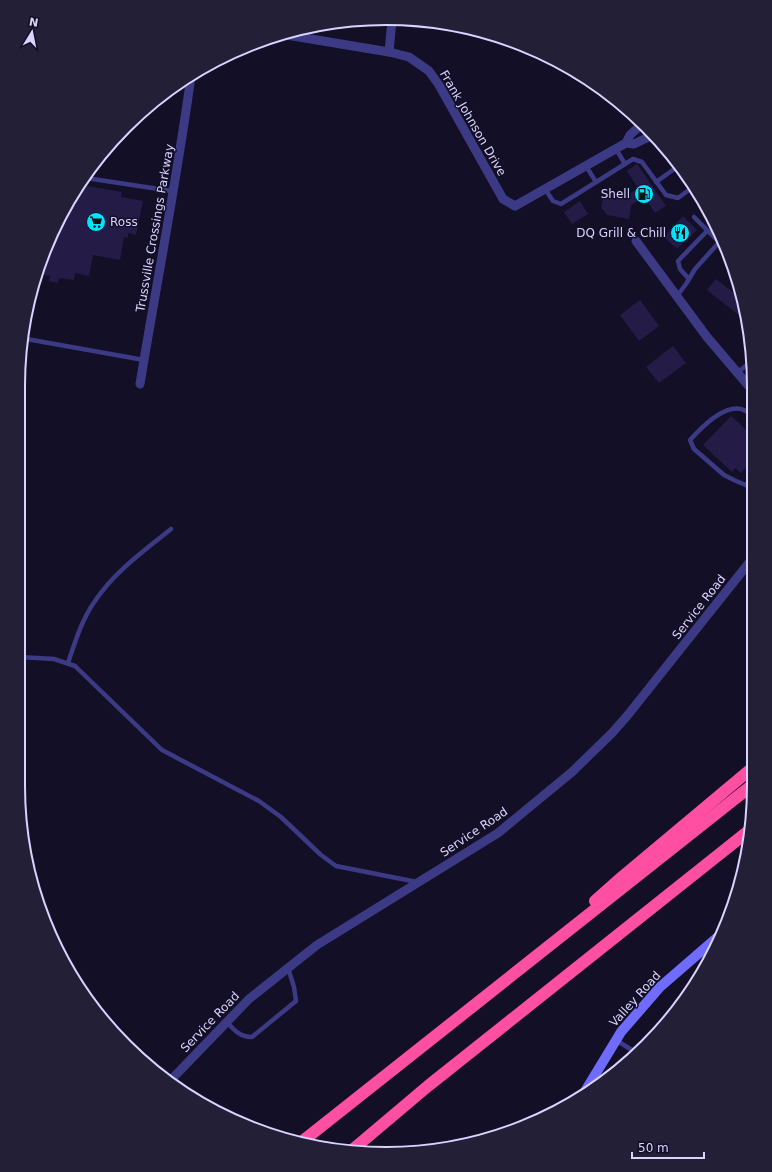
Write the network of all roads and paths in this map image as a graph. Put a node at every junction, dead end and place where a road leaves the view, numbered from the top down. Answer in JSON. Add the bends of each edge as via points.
{"nodes":[{"id":1,"x":392,"y":25,"type":"edge"},
{"id":2,"x":295,"y":37,"type":"edge"},
{"id":3,"x":389,"y":52,"type":"junction"},
{"id":4,"x":190,"y":83,"type":"edge"},
{"id":5,"x":638,"y":128,"type":"edge"},
{"id":6,"x":647,"y":138,"type":"edge"},
{"id":7,"x":626,"y":143,"type":"junction"},
{"id":8,"x":616,"y":149,"type":"junction"},
{"id":9,"x":625,"y":164,"type":"junction"},
{"id":10,"x":586,"y":166,"type":"junction"},
{"id":11,"x":674,"y":169,"type":"edge"},
{"id":12,"x":91,"y":179,"type":"edge"},
{"id":13,"x":596,"y":182,"type":"junction"},
{"id":14,"x":656,"y":182,"type":"junction"},
{"id":15,"x":545,"y":189,"type":"junction"},
{"id":16,"x":689,"y":190,"type":"edge"},
{"id":17,"x":172,"y":191,"type":"junction"},
{"id":18,"x":694,"y":217,"type":"dead end"},
{"id":19,"x":707,"y":231,"type":"junction"},
{"id":20,"x":715,"y":237,"type":"edge"},
{"id":21,"x":636,"y":241,"type":"dead end"},
{"id":22,"x":718,"y":244,"type":"edge"},
{"id":23,"x":689,"y":279,"type":"junction"},
{"id":24,"x":676,"y":296,"type":"junction"},
{"id":25,"x":28,"y":339,"type":"edge"},
{"id":26,"x":144,"y":360,"type":"junction"},
{"id":27,"x":746,"y":366,"type":"edge"},
{"id":28,"x":737,"y":373,"type":"junction"},
{"id":29,"x":140,"y":384,"type":"dead end"},
{"id":30,"x":747,"y":384,"type":"edge"},
{"id":31,"x":747,"y":412,"type":"edge"},
{"id":32,"x":746,"y":485,"type":"edge"},
{"id":33,"x":171,"y":529,"type":"dead end"},
{"id":34,"x":747,"y":565,"type":"edge"},
{"id":35,"x":25,"y":657,"type":"edge"},
{"id":36,"x":68,"y":663,"type":"junction"},
{"id":37,"x":747,"y":772,"type":"edge"},
{"id":38,"x":747,"y":789,"type":"edge"},
{"id":39,"x":744,"y":835,"type":"edge"},
{"id":40,"x":419,"y":882,"type":"junction"},
{"id":41,"x":712,"y":942,"type":"edge"},
{"id":42,"x":524,"y":967,"type":"junction"},
{"id":43,"x":288,"y":968,"type":"junction"},
{"id":44,"x":227,"y":1022,"type":"junction"},
{"id":45,"x":616,"y":1040,"type":"junction"},
{"id":46,"x":632,"y":1050,"type":"edge"},
{"id":47,"x":173,"y":1077,"type":"edge"},
{"id":48,"x":589,"y":1084,"type":"edge"},
{"id":49,"x":307,"y":1138,"type":"edge"},
{"id":50,"x":357,"y":1146,"type":"edge"}],
"edges":[{"from":1,"to":3,"type":"street"},
{"from":2,"to":3,"type":"street","name":"Frank Johnson Drive"},
{"from":3,"to":15,"type":"street","name":"Frank Johnson Drive","via":[[409,58],[429,71],[503,199],[515,206]]},
{"from":4,"to":17,"type":"street","name":"Trussville Crossings Parkway","via":[[182,145]]},
{"from":5,"to":7,"type":"street","name":"Frank Johnson Drive"},
{"from":6,"to":7,"type":"street","name":"Frank Johnson Drive","via":[[634,144]]},
{"from":7,"to":8,"type":"street","name":"Frank Johnson Drive"},
{"from":8,"to":9,"type":"lane"},
{"from":8,"to":10,"type":"street","name":"Frank Johnson Drive"},
{"from":9,"to":13,"type":"lane"},
{"from":9,"to":14,"type":"lane","via":[[633,160],[642,162]]},
{"from":10,"to":13,"type":"lane"},
{"from":10,"to":15,"type":"street","name":"Frank Johnson Drive"},
{"from":11,"to":14,"type":"lane"},
{"from":12,"to":17,"type":"lane"},
{"from":13,"to":15,"type":"lane","via":[[561,204],[553,201]]},
{"from":14,"to":16,"type":"lane","via":[[666,195],[678,198]]},
{"from":17,"to":26,"type":"street","name":"Trussville Crossings Parkway"},
{"from":18,"to":19,"type":"lane"},
{"from":19,"to":20,"type":"lane"},
{"from":19,"to":23,"type":"lane","via":[[678,261],[680,270]]},
{"from":21,"to":24,"type":"street"},
{"from":22,"to":23,"type":"lane"},
{"from":23,"to":24,"type":"lane"},
{"from":24,"to":28,"type":"street"},
{"from":25,"to":26,"type":"lane"},
{"from":26,"to":29,"type":"street","name":"Trussville Crossings Parkway"},
{"from":27,"to":28,"type":"lane"},
{"from":28,"to":30,"type":"street"},
{"from":31,"to":32,"type":"lane","via":[[738,409],[718,415],[690,440],[694,449],[724,474]]},
{"from":33,"to":36,"type":"lane","via":[[129,563],[94,602],[75,641]]},
{"from":34,"to":40,"type":"street","name":"Service Road","via":[[627,716],[583,762],[498,833]]},
{"from":35,"to":36,"type":"lane","via":[[54,659]]},
{"from":36,"to":40,"type":"lane","via":[[75,666],[162,750],[259,801],[336,866]]},
{"from":37,"to":42,"type":"highway","via":[[622,876]]},
{"from":38,"to":42,"type":"highway"},
{"from":39,"to":50,"type":"highway","via":[[428,1086]]},
{"from":40,"to":43,"type":"street","name":"Service Road","via":[[317,945]]},
{"from":41,"to":45,"type":"street","name":"Valley Road","via":[[660,987]]},
{"from":42,"to":49,"type":"highway"},
{"from":43,"to":44,"type":"street","name":"Service Road","via":[[249,999]]},
{"from":43,"to":44,"type":"lane","via":[[296,1001],[252,1037],[245,1037]]},
{"from":44,"to":47,"type":"street","name":"Service Road"},
{"from":45,"to":46,"type":"lane"},
{"from":45,"to":48,"type":"street","name":"Valley Road"}]}
